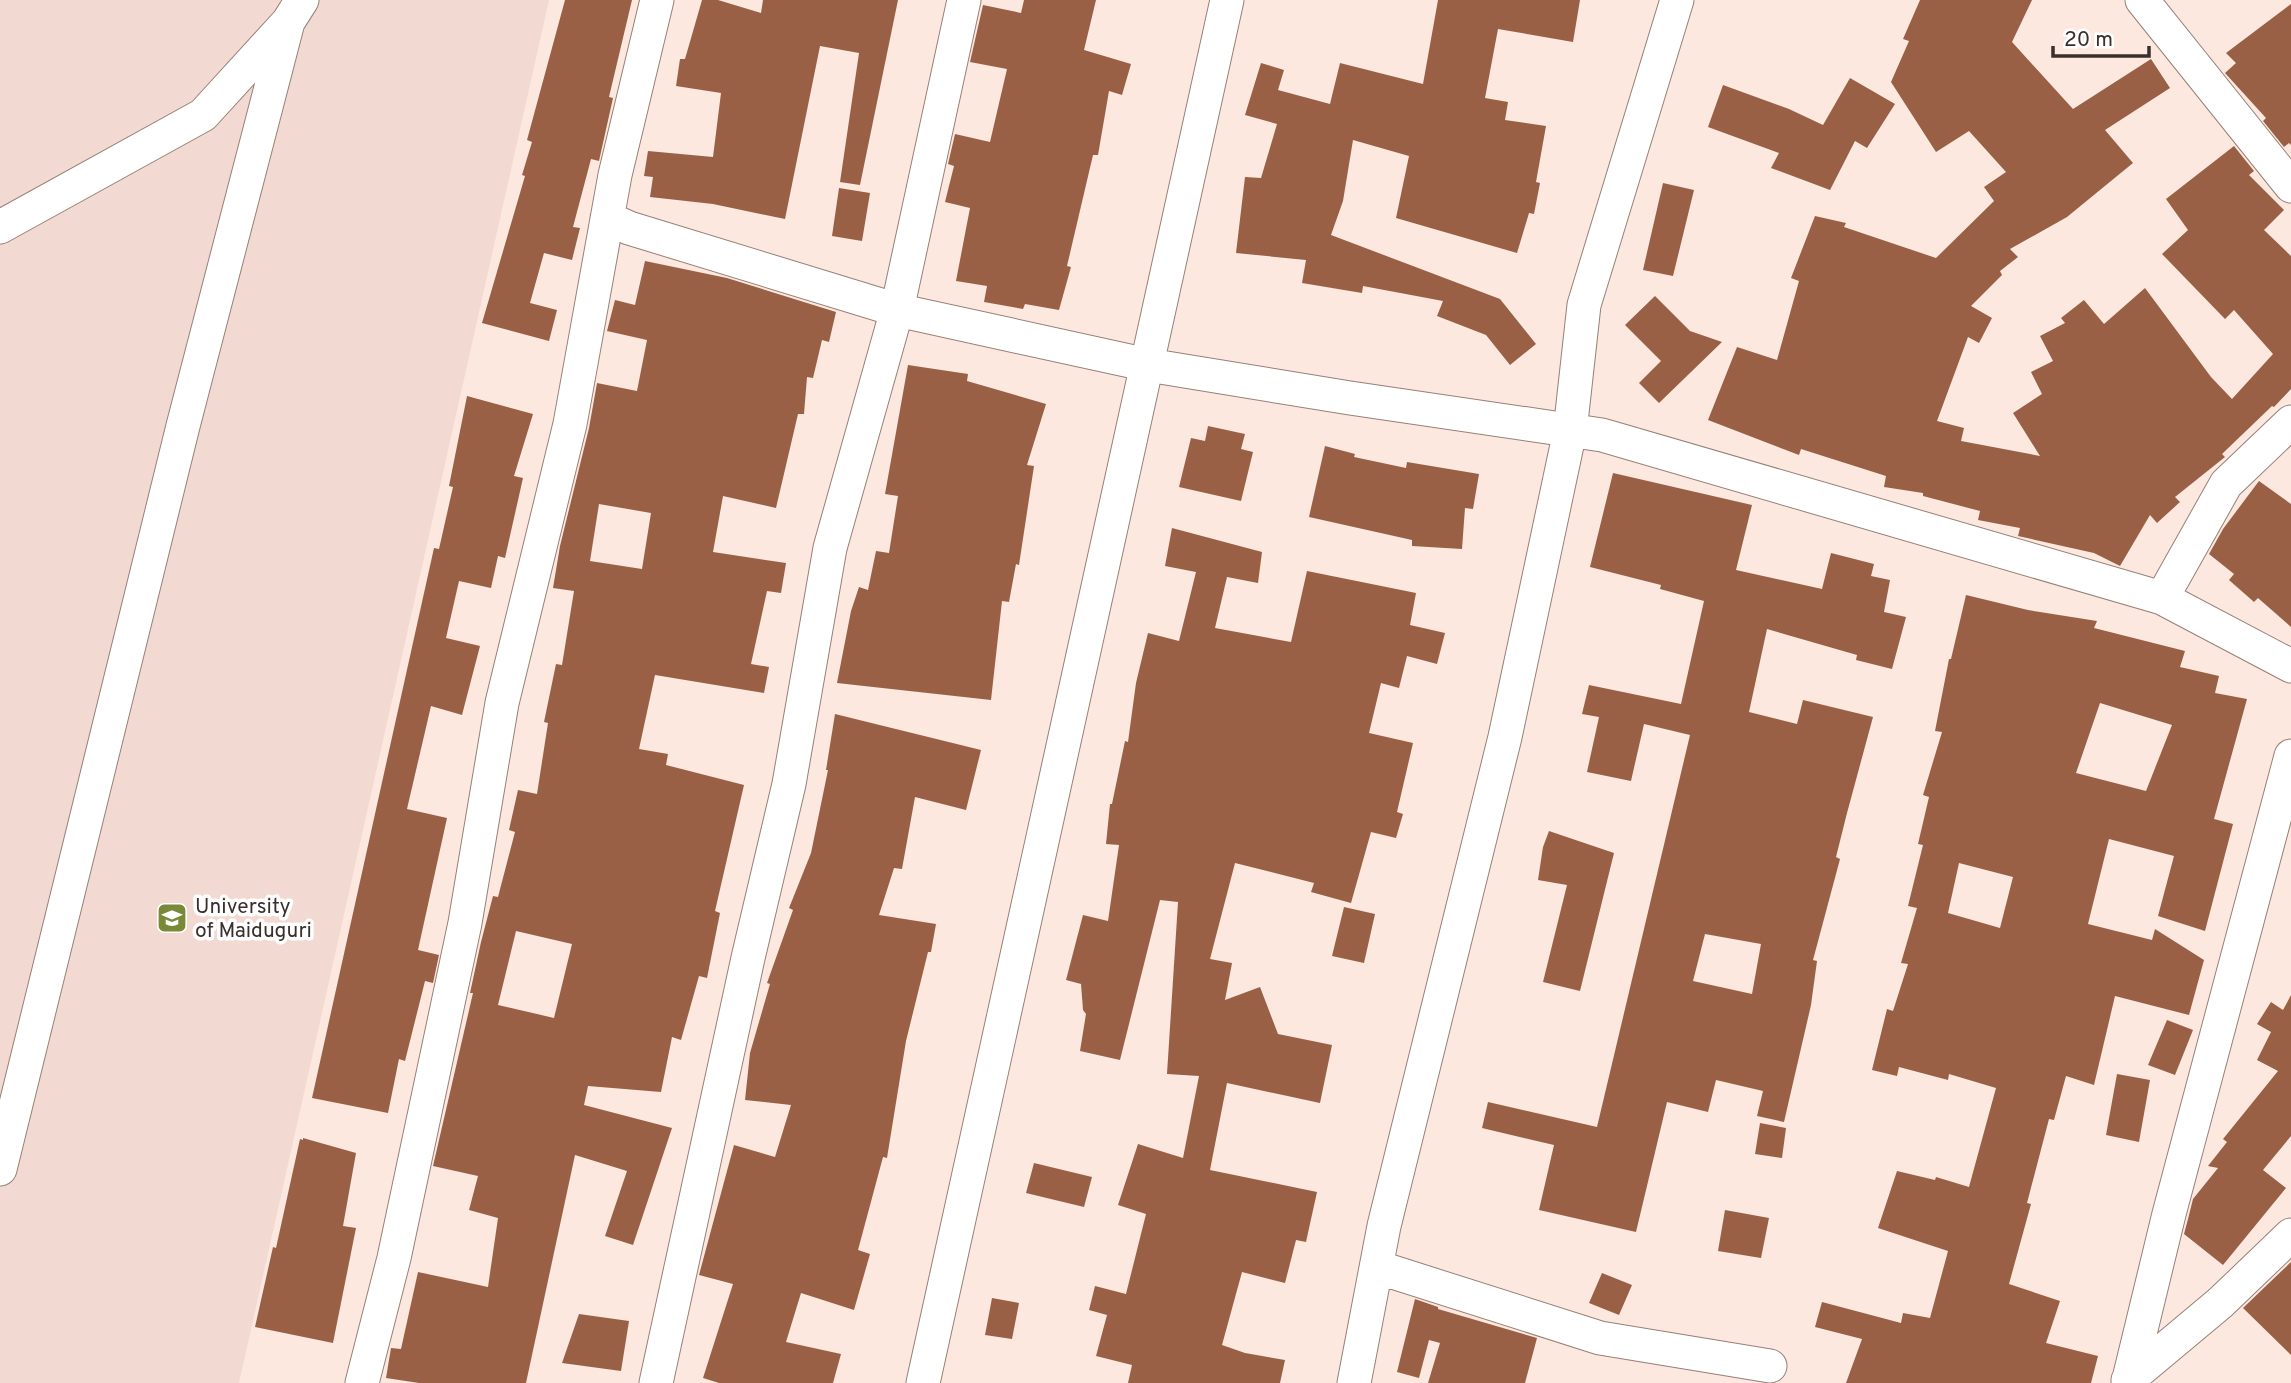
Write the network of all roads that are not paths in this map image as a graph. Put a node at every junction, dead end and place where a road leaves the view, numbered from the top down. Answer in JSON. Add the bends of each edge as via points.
{"nodes":[{"id":1,"x":657,"y":0,"type":"edge"},
{"id":2,"x":964,"y":0,"type":"edge"},
{"id":3,"x":1227,"y":0,"type":"edge"},
{"id":4,"x":1677,"y":0,"type":"edge"},
{"id":5,"x":2142,"y":0,"type":"edge"},
{"id":6,"x":295,"y":11,"type":"edge"},
{"id":7,"x":2291,"y":186,"type":"edge"},
{"id":8,"x":607,"y":218,"type":"junction"},
{"id":9,"x":0,"y":227,"type":"edge"},
{"id":10,"x":897,"y":310,"type":"junction"},
{"id":11,"x":1148,"y":365,"type":"junction"},
{"id":12,"x":2291,"y":422,"type":"edge"},
{"id":13,"x":1570,"y":431,"type":"junction"},
{"id":14,"x":2162,"y":598,"type":"junction"},
{"id":15,"x":2291,"y":666,"type":"edge"},
{"id":16,"x":2291,"y":757,"type":"edge"},
{"id":17,"x":0,"y":1169,"type":"edge"},
{"id":18,"x":2291,"y":1235,"type":"edge"},
{"id":19,"x":1377,"y":1268,"type":"junction"},
{"id":20,"x":1770,"y":1366,"type":"dead end"},
{"id":21,"x":2128,"y":1381,"type":"edge"},
{"id":22,"x":362,"y":1383,"type":"edge"},
{"id":23,"x":656,"y":1383,"type":"edge"},
{"id":24,"x":923,"y":1383,"type":"edge"},
{"id":25,"x":1354,"y":1383,"type":"edge"}],
"edges":[{"from":1,"to":8,"type":"street"},
{"from":2,"to":10,"type":"street"},
{"from":3,"to":11,"type":"street"},
{"from":4,"to":13,"type":"street","via":[[1584,305]]},
{"from":5,"to":7,"type":"street"},
{"from":6,"to":9,"type":"street","via":[[203,115]]},
{"from":6,"to":17,"type":"street","via":[[176,453]]},
{"from":8,"to":10,"type":"street"},
{"from":8,"to":22,"type":"street","via":[[570,424],[502,703],[465,923],[394,1258]]},
{"from":10,"to":11,"type":"street"},
{"from":10,"to":23,"type":"street","via":[[830,548],[789,784]]},
{"from":11,"to":13,"type":"street"},
{"from":11,"to":24,"type":"street"},
{"from":12,"to":14,"type":"street","via":[[2226,484]]},
{"from":13,"to":14,"type":"street","via":[[1616,439]]},
{"from":13,"to":19,"type":"street","via":[[1505,737]]},
{"from":14,"to":15,"type":"street"},
{"from":16,"to":21,"type":"street"},
{"from":18,"to":21,"type":"street"},
{"from":19,"to":20,"type":"street","via":[[1600,1338]]},
{"from":19,"to":25,"type":"street"}]}
